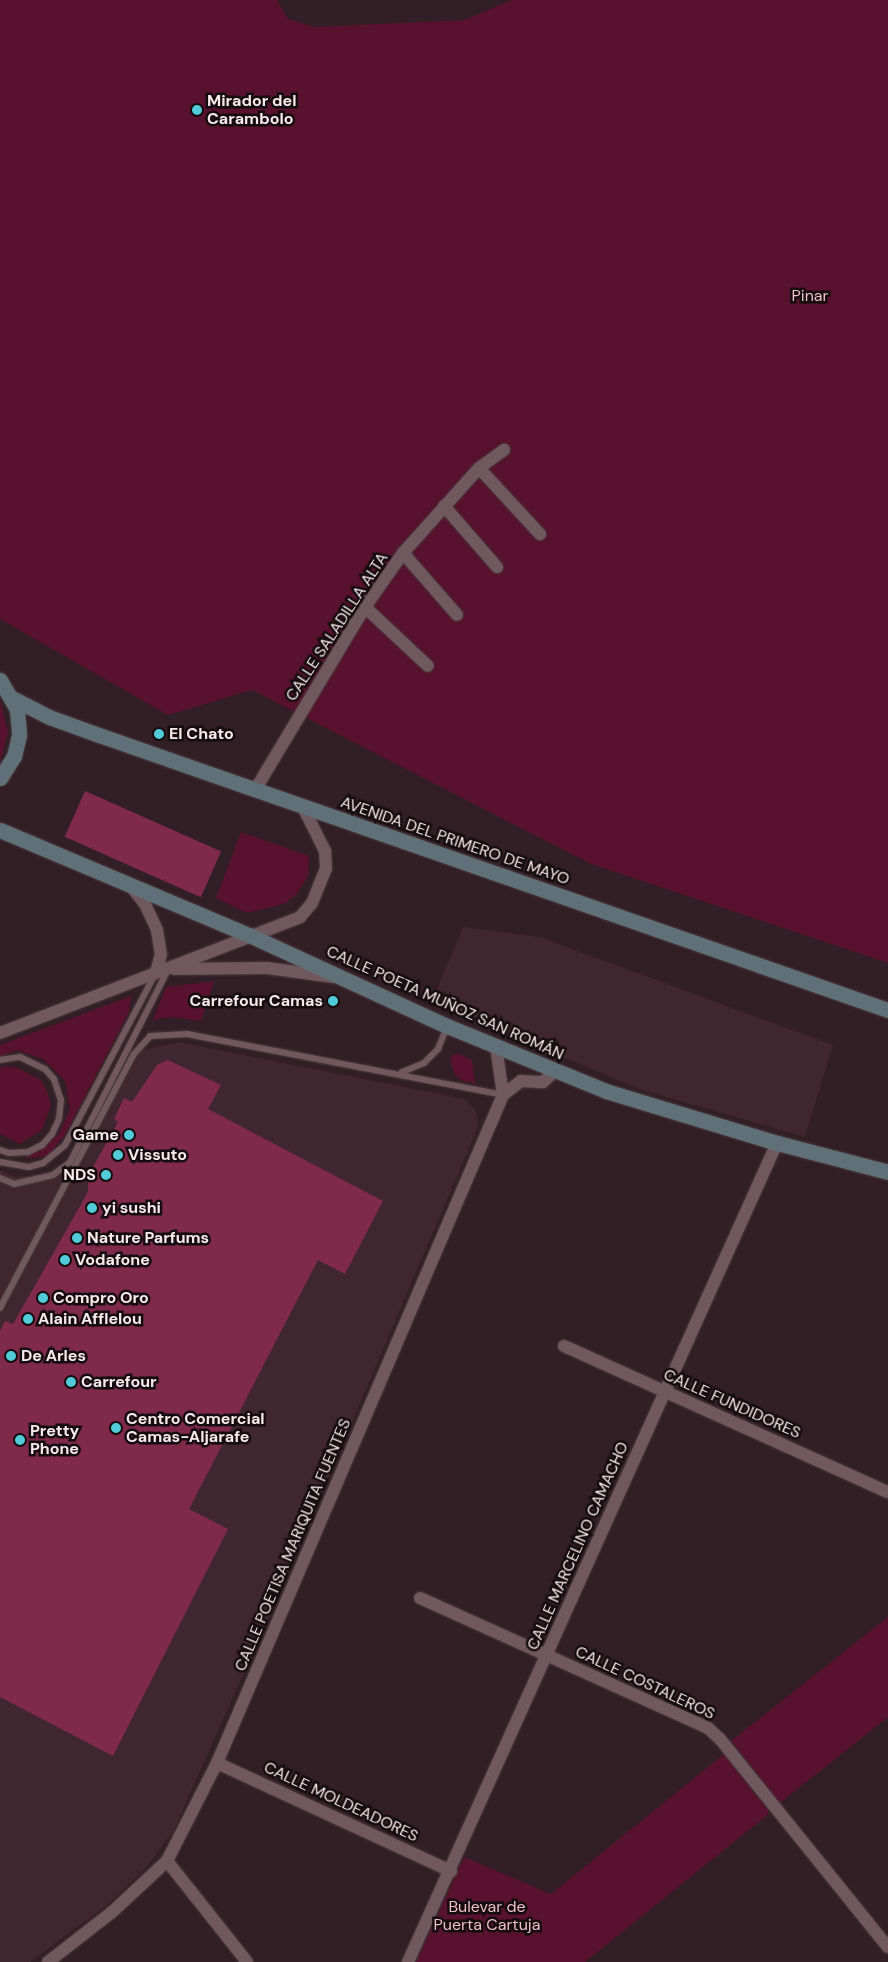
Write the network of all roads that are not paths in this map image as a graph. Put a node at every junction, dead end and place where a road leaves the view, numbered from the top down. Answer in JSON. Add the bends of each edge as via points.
{"nodes":[{"id":1,"x":504,"y":450,"type":"dead end"},
{"id":2,"x":479,"y":468,"type":"junction"},
{"id":3,"x":444,"y":506,"type":"junction"},
{"id":4,"x":540,"y":534,"type":"dead end"},
{"id":5,"x":403,"y":553,"type":"junction"},
{"id":6,"x":497,"y":567,"type":"dead end"},
{"id":7,"x":365,"y":608,"type":"junction"},
{"id":8,"x":457,"y":615,"type":"dead end"},
{"id":9,"x":428,"y":666,"type":"dead end"},
{"id":10,"x":0,"y":680,"type":"edge"},
{"id":11,"x":12,"y":698,"type":"junction"},
{"id":12,"x":0,"y":778,"type":"edge"},
{"id":13,"x":254,"y":790,"type":"junction"},
{"id":14,"x":303,"y":807,"type":"junction"},
{"id":15,"x":0,"y":830,"type":"edge"},
{"id":16,"x":130,"y":886,"type":"junction"},
{"id":17,"x":249,"y":935,"type":"junction"},
{"id":18,"x":169,"y":968,"type":"junction"},
{"id":19,"x":156,"y":973,"type":"junction"},
{"id":20,"x":344,"y":978,"type":"junction"},
{"id":21,"x":888,"y":1010,"type":"edge"},
{"id":22,"x":448,"y":1026,"type":"junction"},
{"id":23,"x":0,"y":1033,"type":"edge"},
{"id":24,"x":496,"y":1046,"type":"junction"},
{"id":25,"x":0,"y":1060,"type":"edge"},
{"id":26,"x":555,"y":1071,"type":"junction"},
{"id":27,"x":401,"y":1073,"type":"junction"},
{"id":28,"x":504,"y":1095,"type":"junction"},
{"id":29,"x":777,"y":1143,"type":"junction"},
{"id":30,"x":0,"y":1150,"type":"edge"},
{"id":31,"x":0,"y":1162,"type":"edge"},
{"id":32,"x":888,"y":1172,"type":"edge"},
{"id":33,"x":0,"y":1178,"type":"edge"},
{"id":34,"x":0,"y":1308,"type":"edge"},
{"id":35,"x":564,"y":1346,"type":"dead end"},
{"id":36,"x":663,"y":1391,"type":"junction"},
{"id":37,"x":888,"y":1492,"type":"edge"},
{"id":38,"x":420,"y":1598,"type":"dead end"},
{"id":39,"x":548,"y":1655,"type":"junction"},
{"id":40,"x":217,"y":1763,"type":"junction"},
{"id":41,"x":167,"y":1861,"type":"junction"},
{"id":42,"x":451,"y":1871,"type":"junction"},
{"id":43,"x":888,"y":1948,"type":"edge"},
{"id":44,"x":48,"y":1962,"type":"edge"},
{"id":45,"x":247,"y":1962,"type":"edge"},
{"id":46,"x":408,"y":1962,"type":"edge"}],
"edges":[{"from":1,"to":2,"type":"street","name":"CALLE SALADILLA ALTA"},
{"from":2,"to":3,"type":"street","name":"CALLE SALADILLA ALTA"},
{"from":2,"to":4,"type":"street"},
{"from":3,"to":5,"type":"street","name":"CALLE SALADILLA ALTA"},
{"from":3,"to":6,"type":"street"},
{"from":5,"to":7,"type":"street","name":"CALLE SALADILLA ALTA"},
{"from":5,"to":8,"type":"street"},
{"from":7,"to":9,"type":"street"},
{"from":7,"to":13,"type":"street","name":"CALLE SALADILLA ALTA"},
{"from":10,"to":11,"type":"main road"},
{"from":11,"to":12,"type":"main road","via":[[19,735],[14,756]]},
{"from":11,"to":13,"type":"main road","name":"AVENIDA DEL PRIMERO DE MAYO","via":[[49,717]]},
{"from":13,"to":14,"type":"main road","name":"AVENIDA DEL PRIMERO DE MAYO"},
{"from":14,"to":17,"type":"street","via":[[325,851],[326,869],[321,888],[300,917]]},
{"from":14,"to":21,"type":"main road","name":"AVENIDA DEL PRIMERO DE MAYO"},
{"from":15,"to":16,"type":"main road","name":"CALLE POETA MUÑOZ SAN ROMÁN"},
{"from":16,"to":17,"type":"main road","name":"CALLE POETA MUÑOZ SAN ROMÁN"},
{"from":16,"to":19,"type":"street","via":[[145,904],[157,930],[162,954]]},
{"from":17,"to":18,"type":"street"},
{"from":17,"to":20,"type":"main road","name":"CALLE POETA MUÑOZ SAN ROMÁN"},
{"from":18,"to":19,"type":"street"},
{"from":18,"to":20,"type":"street","via":[[267,968]]},
{"from":18,"to":33,"type":"lane","via":[[70,1162],[53,1176],[14,1184]]},
{"from":19,"to":23,"type":"street"},
{"from":19,"to":31,"type":"lane","via":[[66,1145],[43,1163],[29,1167]]},
{"from":20,"to":22,"type":"main road","name":"CALLE POETA MUÑOZ SAN ROMÁN"},
{"from":22,"to":24,"type":"main road","name":"CALLE POETA MUÑOZ SAN ROMÁN"},
{"from":22,"to":27,"type":"lane","via":[[438,1049],[424,1063]]},
{"from":24,"to":26,"type":"main road","name":"CALLE POETA MUÑOZ SAN ROMÁN"},
{"from":24,"to":28,"type":"street"},
{"from":25,"to":30,"type":"lane","via":[[20,1057],[44,1069],[54,1079],[61,1100],[59,1119],[42,1145],[28,1152],[10,1154]]},
{"from":26,"to":28,"type":"street","via":[[543,1082],[521,1082]]},
{"from":26,"to":29,"type":"main road","name":"CALLE POETA MUÑOZ SAN ROMÁN","via":[[606,1091]]},
{"from":27,"to":28,"type":"lane"},
{"from":27,"to":34,"type":"lane","via":[[187,1034],[150,1036],[134,1054]]},
{"from":28,"to":40,"type":"street","name":"CALLE POETISA MARIQUITA FUENTES"},
{"from":29,"to":32,"type":"main road","name":"CALLE POETA MUÑOZ SAN ROMÁN"},
{"from":29,"to":36,"type":"street","name":"CALLE MARCELINO CAMACHO"},
{"from":35,"to":36,"type":"street","name":"CALLE FUNDIDORES"},
{"from":36,"to":37,"type":"street","name":"CALLE FUNDIDORES"},
{"from":36,"to":39,"type":"street","name":"CALLE MARCELINO CAMACHO"},
{"from":38,"to":39,"type":"street","name":"CALLE COSTALEROS"},
{"from":39,"to":42,"type":"street","name":"CALLE MARCELINO CAMACHO"},
{"from":39,"to":43,"type":"street","name":"CALLE COSTALEROS","via":[[712,1731]]},
{"from":40,"to":41,"type":"street","name":"CALLE POETISA MARIQUITA FUENTES"},
{"from":40,"to":42,"type":"street","name":"CALLE MOLDEADORES"},
{"from":41,"to":44,"type":"street","name":"CALLE POETISA MARIQUITA FUENTES","via":[[111,1913]]},
{"from":41,"to":45,"type":"street"},
{"from":42,"to":46,"type":"street","name":"CALLE MARCELINO CAMACHO"}]}
